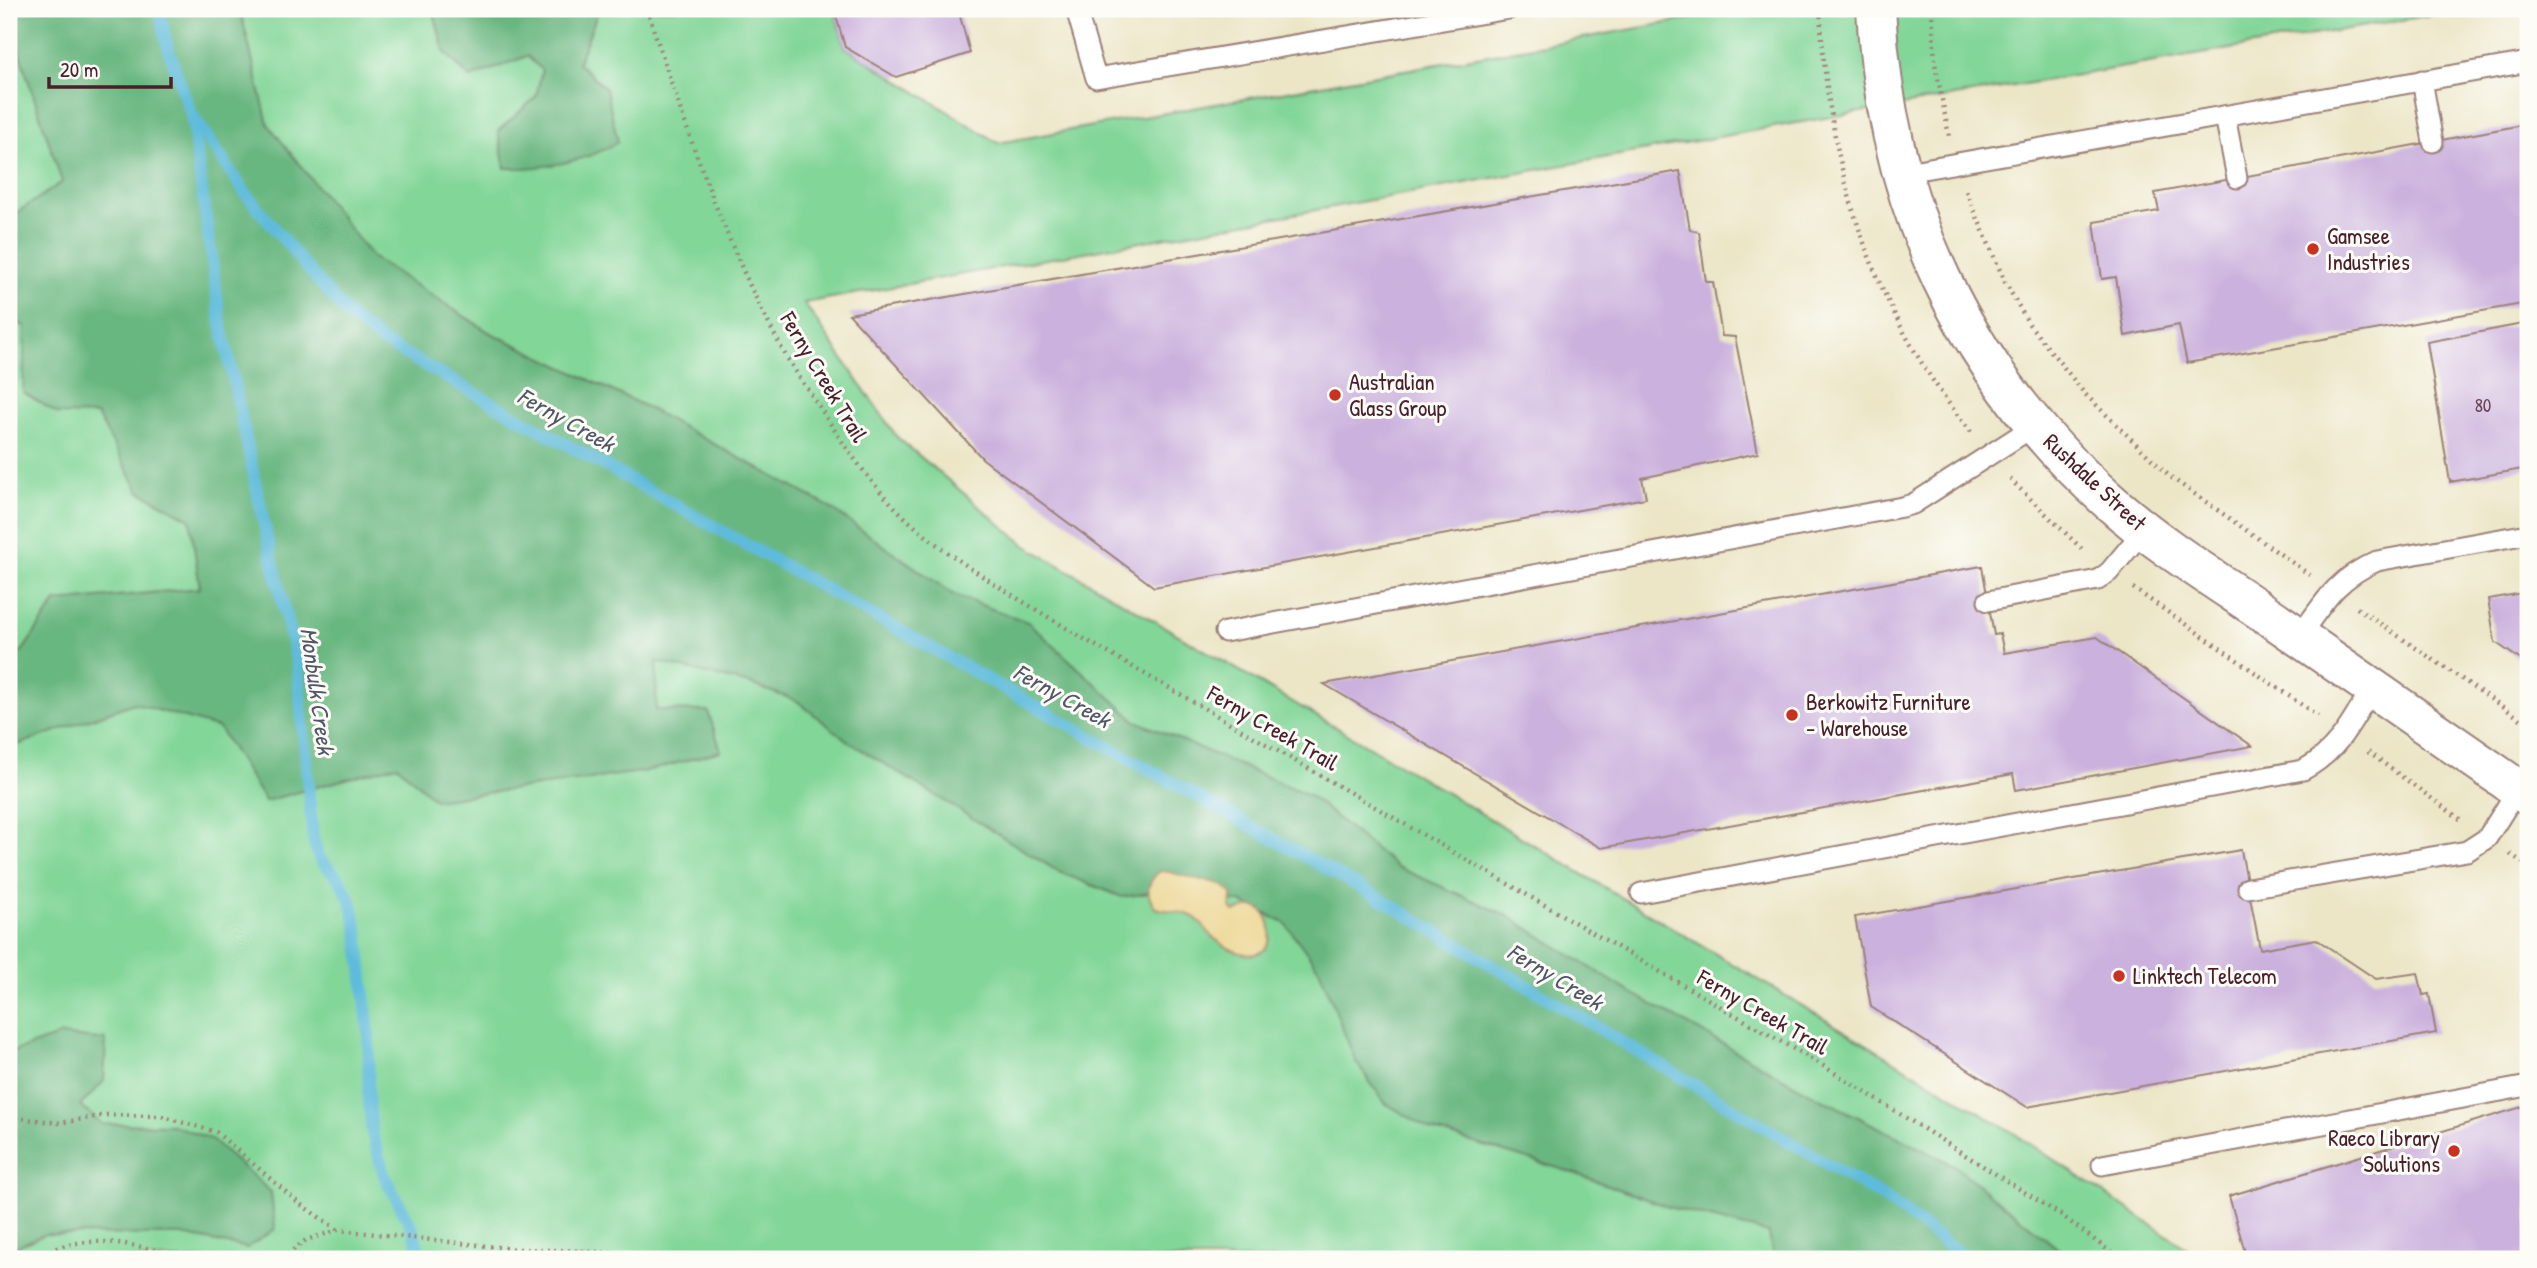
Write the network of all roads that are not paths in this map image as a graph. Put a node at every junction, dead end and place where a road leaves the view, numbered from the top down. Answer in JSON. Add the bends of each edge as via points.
{"nodes":[{"id":1,"x":1076,"y":9,"type":"edge"},
{"id":2,"x":1509,"y":9,"type":"edge"},
{"id":3,"x":1876,"y":9,"type":"edge"},
{"id":4,"x":2528,"y":62,"type":"edge"},
{"id":5,"x":2422,"y":80,"type":"junction"},
{"id":6,"x":2225,"y":116,"type":"junction"},
{"id":7,"x":2432,"y":142,"type":"dead end"},
{"id":8,"x":1901,"y":173,"type":"junction"},
{"id":9,"x":2236,"y":178,"type":"dead end"},
{"id":10,"x":2036,"y":425,"type":"junction"},
{"id":11,"x":2144,"y":530,"type":"junction"},
{"id":12,"x":2528,"y":534,"type":"edge"},
{"id":13,"x":1988,"y":601,"type":"dead end"},
{"id":14,"x":1225,"y":632,"type":"dead end"},
{"id":15,"x":2299,"y":637,"type":"junction"},
{"id":16,"x":2372,"y":688,"type":"junction"},
{"id":17,"x":2523,"y":792,"type":"edge"},
{"id":18,"x":2248,"y":888,"type":"dead end"},
{"id":19,"x":1641,"y":893,"type":"dead end"},
{"id":20,"x":2528,"y":1086,"type":"edge"},
{"id":21,"x":2102,"y":1165,"type":"dead end"}],
"edges":[{"from":1,"to":2,"type":"lane","via":[[1096,78]]},
{"from":3,"to":8,"type":"street","name":"Rushdale Street","via":[[1880,78]]},
{"from":4,"to":5,"type":"lane"},
{"from":5,"to":6,"type":"lane"},
{"from":5,"to":7,"type":"lane"},
{"from":6,"to":8,"type":"lane"},
{"from":6,"to":9,"type":"lane"},
{"from":8,"to":10,"type":"street","name":"Rushdale Street","via":[[1930,257],[1956,309]]},
{"from":10,"to":11,"type":"street","name":"Rushdale Street","via":[[2070,464]]},
{"from":10,"to":14,"type":"lane","via":[[1902,507]]},
{"from":11,"to":13,"type":"lane","via":[[2098,580]]},
{"from":11,"to":15,"type":"street","name":"Rushdale Street"},
{"from":12,"to":15,"type":"lane","via":[[2376,561],[2332,590]]},
{"from":15,"to":16,"type":"street","name":"Rushdale Street"},
{"from":16,"to":17,"type":"street","name":"Rushdale Street"},
{"from":16,"to":19,"type":"lane","via":[[2340,741],[2303,770]]},
{"from":17,"to":18,"type":"lane","via":[[2487,838],[2467,851]]},
{"from":20,"to":21,"type":"lane"}]}
